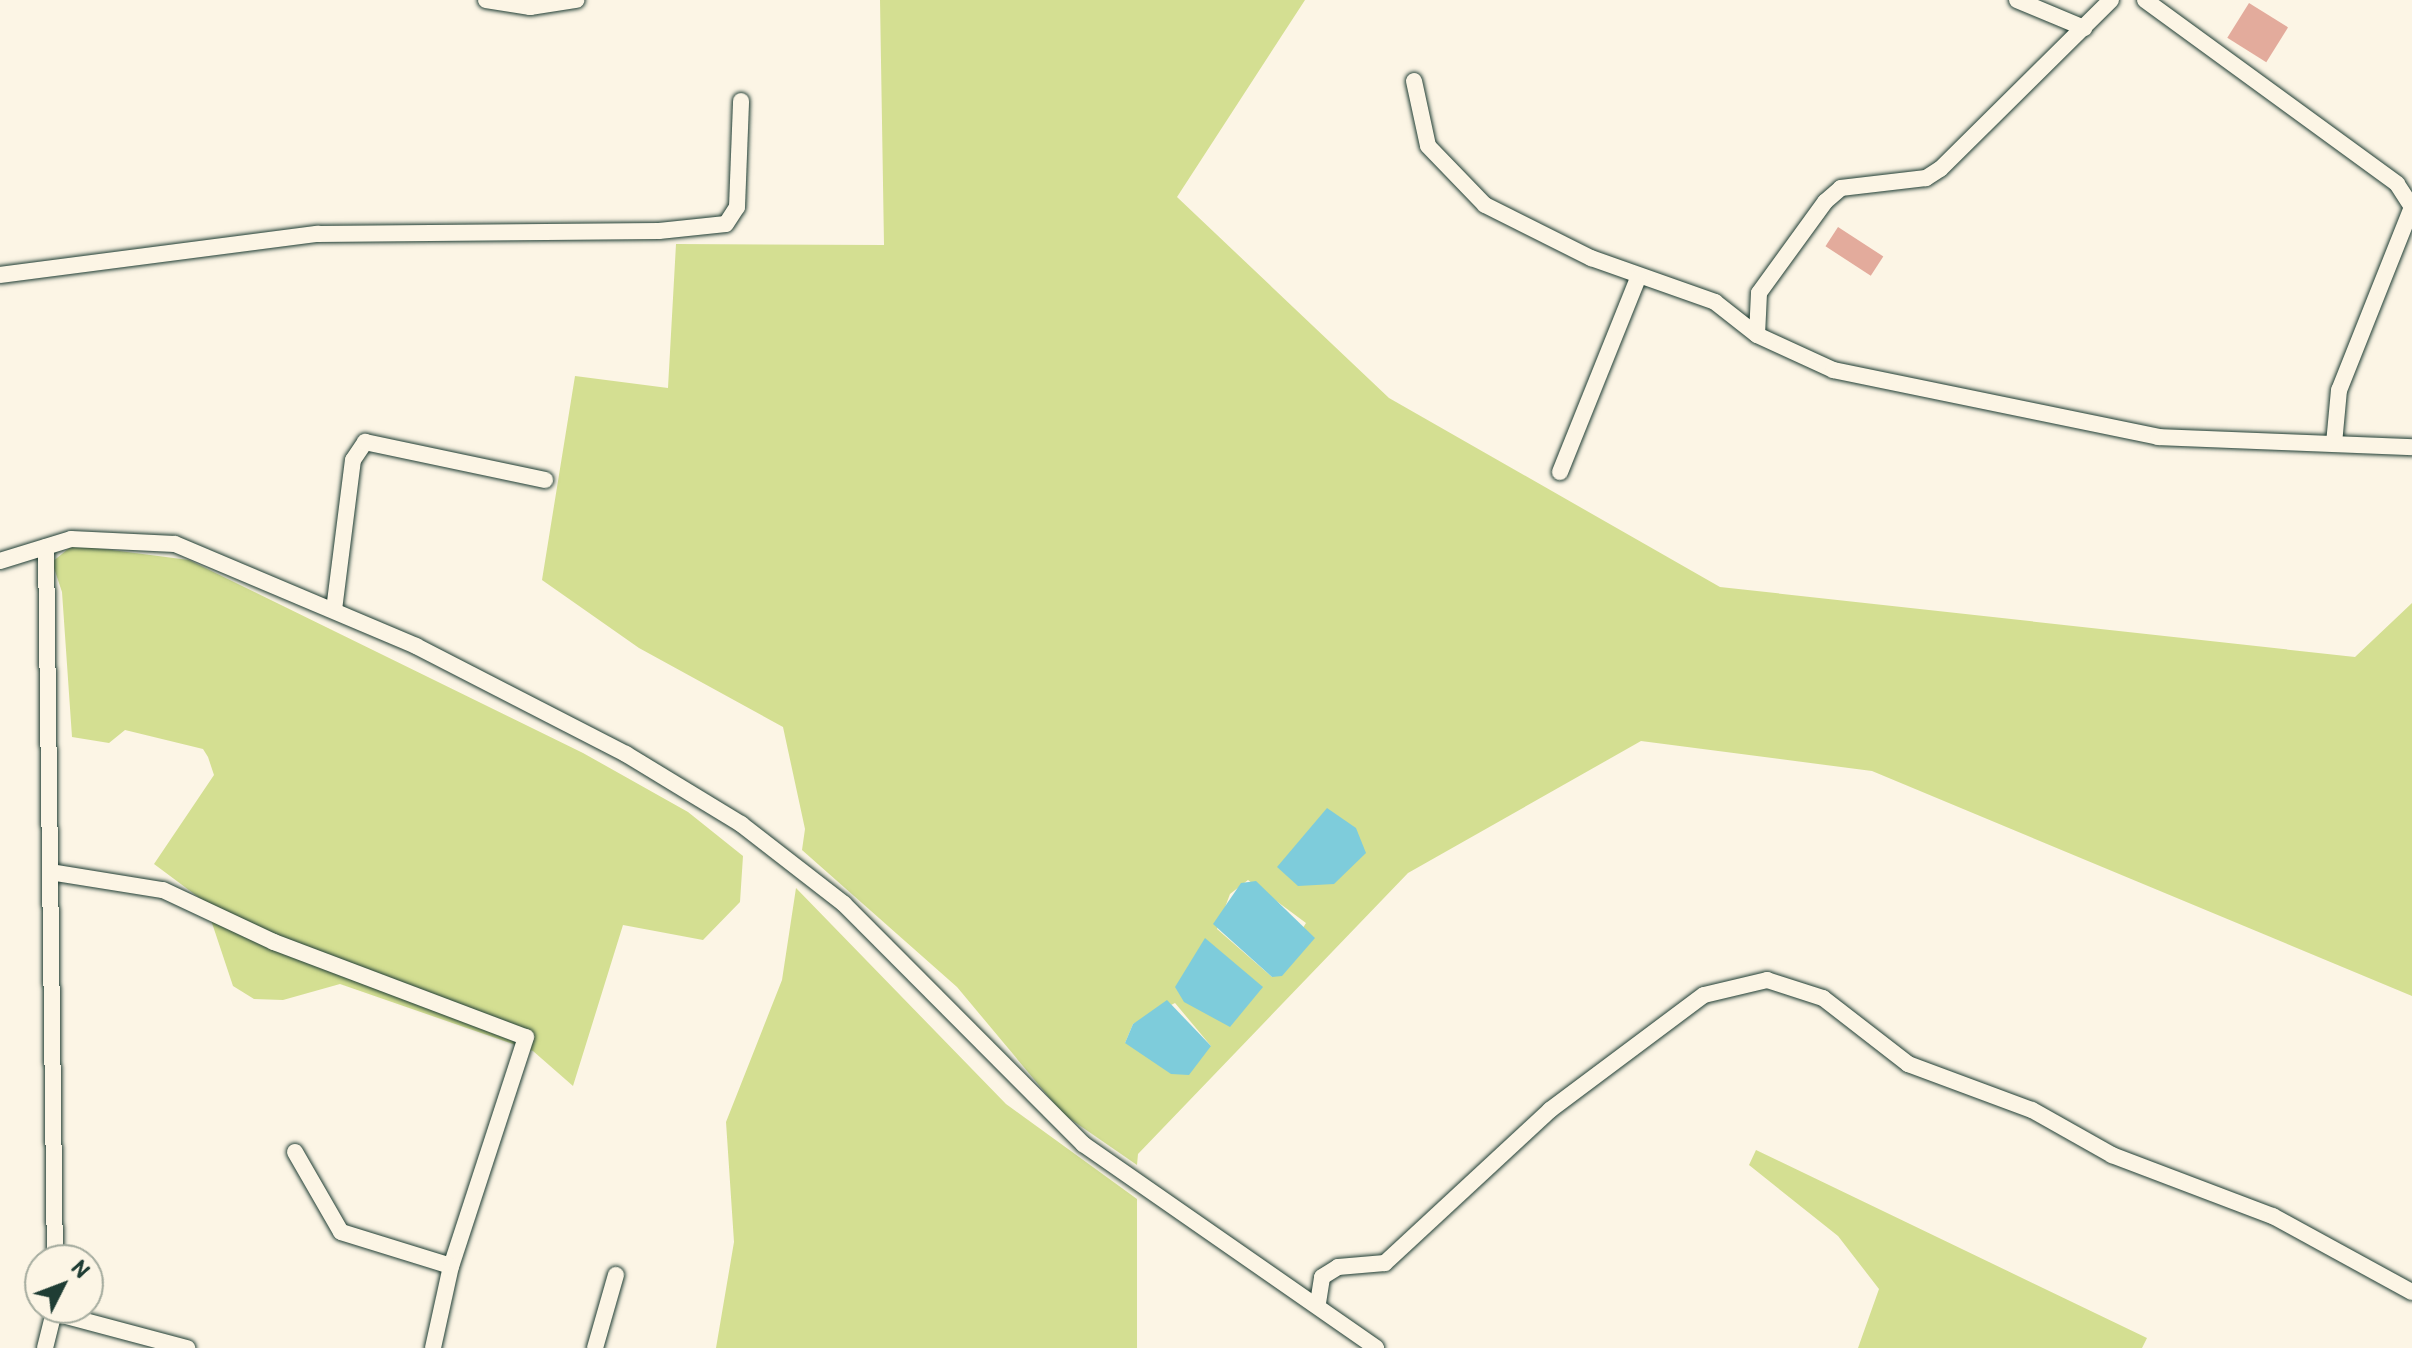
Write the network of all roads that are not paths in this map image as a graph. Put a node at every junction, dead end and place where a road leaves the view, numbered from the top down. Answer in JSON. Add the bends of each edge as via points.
{"nodes":[{"id":1,"x":486,"y":0,"type":"edge"},
{"id":2,"x":576,"y":0,"type":"edge"},
{"id":3,"x":2017,"y":0,"type":"edge"},
{"id":4,"x":2111,"y":0,"type":"edge"},
{"id":5,"x":2145,"y":0,"type":"edge"},
{"id":6,"x":2084,"y":28,"type":"junction"},
{"id":7,"x":1414,"y":81,"type":"dead end"},
{"id":8,"x":741,"y":101,"type":"dead end"},
{"id":9,"x":0,"y":275,"type":"edge"},
{"id":10,"x":1638,"y":278,"type":"junction"},
{"id":11,"x":1757,"y":335,"type":"junction"},
{"id":12,"x":2334,"y":444,"type":"junction"},
{"id":13,"x":2412,"y":447,"type":"edge"},
{"id":14,"x":1560,"y":472,"type":"dead end"},
{"id":15,"x":545,"y":480,"type":"dead end"},
{"id":16,"x":46,"y":547,"type":"junction"},
{"id":17,"x":0,"y":561,"type":"edge"},
{"id":18,"x":334,"y":610,"type":"junction"},
{"id":19,"x":50,"y":872,"type":"junction"},
{"id":20,"x":295,"y":1152,"type":"dead end"},
{"id":21,"x":55,"y":1244,"type":"edge"},
{"id":22,"x":451,"y":1266,"type":"junction"},
{"id":23,"x":616,"y":1275,"type":"dead end"},
{"id":24,"x":2412,"y":1292,"type":"edge"},
{"id":25,"x":1318,"y":1303,"type":"junction"},
{"id":26,"x":51,"y":1324,"type":"edge"},
{"id":27,"x":104,"y":1324,"type":"edge"},
{"id":28,"x":45,"y":1348,"type":"edge"},
{"id":29,"x":187,"y":1348,"type":"edge"},
{"id":30,"x":433,"y":1348,"type":"edge"},
{"id":31,"x":595,"y":1348,"type":"edge"},
{"id":32,"x":1376,"y":1348,"type":"edge"}],
"edges":[{"from":1,"to":2,"type":"street","via":[[530,7]]},
{"from":3,"to":6,"type":"street"},
{"from":4,"to":6,"type":"street"},
{"from":5,"to":12,"type":"street","via":[[2397,184],[2412,207],[2339,390]]},
{"from":6,"to":11,"type":"street","via":[[1940,169],[1926,178],[1841,188],[1825,202],[1759,293]]},
{"from":7,"to":10,"type":"street","via":[[1424,135],[1450,176],[1517,223]]},
{"from":8,"to":9,"type":"street","via":[[739,192],[736,214],[726,224],[659,231],[317,234]]},
{"from":10,"to":11,"type":"street","via":[[1715,302]]},
{"from":10,"to":14,"type":"street"},
{"from":11,"to":12,"type":"street","via":[[1833,370],[2103,427],[2199,442]]},
{"from":12,"to":13,"type":"street"},
{"from":15,"to":18,"type":"street","via":[[365,442],[353,460]]},
{"from":16,"to":17,"type":"street"},
{"from":16,"to":18,"type":"street","via":[[107,536],[175,544]]},
{"from":16,"to":19,"type":"street"},
{"from":18,"to":25,"type":"street","via":[[626,754],[741,824],[844,904],[1083,1144]]},
{"from":19,"to":21,"type":"street"},
{"from":19,"to":22,"type":"street","via":[[163,890],[287,948],[526,1037]]},
{"from":20,"to":22,"type":"street","via":[[341,1232]]},
{"from":22,"to":30,"type":"street"},
{"from":23,"to":31,"type":"street"},
{"from":24,"to":25,"type":"street","via":[[2248,1204],[2112,1155],[2032,1110],[1908,1064],[1823,998],[1767,980],[1704,995],[1550,1110],[1385,1263],[1338,1267],[1322,1277]]},
{"from":25,"to":32,"type":"street","via":[[1326,1317]]},
{"from":26,"to":28,"type":"street"},
{"from":27,"to":29,"type":"street"}]}
